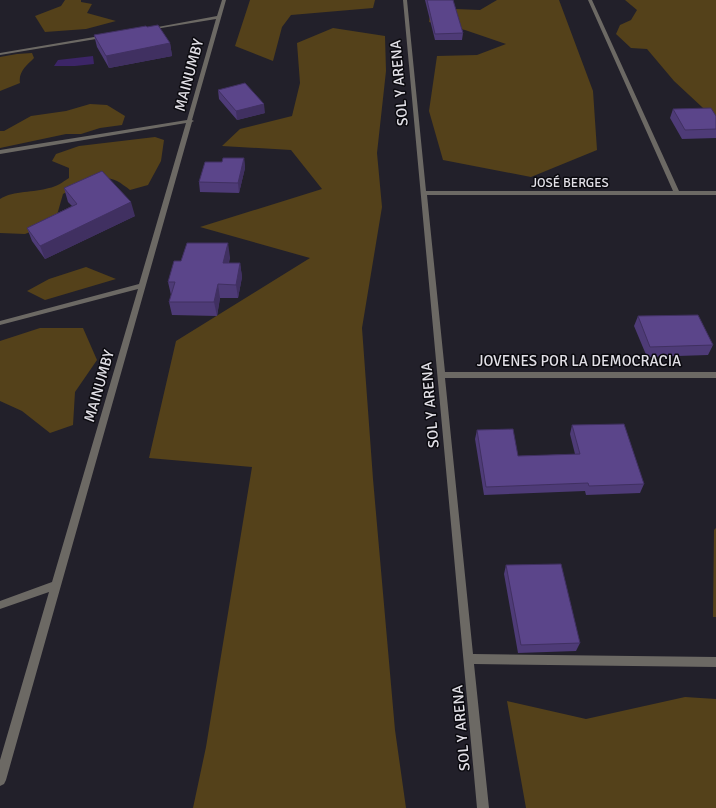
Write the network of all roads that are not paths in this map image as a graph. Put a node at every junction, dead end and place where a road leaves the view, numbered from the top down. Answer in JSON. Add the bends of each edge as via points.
{"nodes":[{"id":1,"x":224,"y":0,"type":"edge"},
{"id":2,"x":406,"y":0,"type":"edge"},
{"id":3,"x":590,"y":0,"type":"edge"},
{"id":4,"x":219,"y":17,"type":"junction"},
{"id":5,"x":141,"y":30,"type":"edge"},
{"id":6,"x":109,"y":35,"type":"edge"},
{"id":7,"x":0,"y":54,"type":"edge"},
{"id":8,"x":191,"y":120,"type":"junction"},
{"id":9,"x":0,"y":152,"type":"edge"},
{"id":10,"x":424,"y":193,"type":"junction"},
{"id":11,"x":677,"y":193,"type":"junction"},
{"id":12,"x":716,"y":193,"type":"edge"},
{"id":13,"x":143,"y":285,"type":"junction"},
{"id":14,"x":0,"y":323,"type":"edge"},
{"id":15,"x":441,"y":375,"type":"junction"},
{"id":16,"x":716,"y":375,"type":"edge"},
{"id":17,"x":56,"y":585,"type":"junction"},
{"id":18,"x":0,"y":605,"type":"edge"},
{"id":19,"x":469,"y":659,"type":"junction"},
{"id":20,"x":716,"y":662,"type":"edge"},
{"id":21,"x":0,"y":780,"type":"edge"},
{"id":22,"x":483,"y":808,"type":"edge"}],
"edges":[{"from":1,"to":4,"type":"street","name":"MAINUMBY"},
{"from":2,"to":10,"type":"street","name":"SOL Y ARENA"},
{"from":3,"to":11,"type":"street"},
{"from":4,"to":5,"type":"street"},
{"from":4,"to":8,"type":"street","name":"MAINUMBY"},
{"from":6,"to":7,"type":"street"},
{"from":8,"to":9,"type":"street"},
{"from":8,"to":13,"type":"street","name":"MAINUMBY"},
{"from":10,"to":11,"type":"street","name":"JOSÉ BERGES"},
{"from":10,"to":15,"type":"street","name":"SOL Y ARENA"},
{"from":11,"to":12,"type":"street","name":"JOSÉ BERGES"},
{"from":13,"to":14,"type":"street"},
{"from":13,"to":17,"type":"street","name":"MAINUMBY"},
{"from":15,"to":16,"type":"street","name":"JOVENES POR LA DEMOCRACIA"},
{"from":15,"to":19,"type":"street","name":"SOL Y ARENA"},
{"from":17,"to":18,"type":"street"},
{"from":17,"to":21,"type":"street","name":"MAINUMBY"},
{"from":19,"to":20,"type":"street"},
{"from":19,"to":22,"type":"street","name":"SOL Y ARENA"}]}
